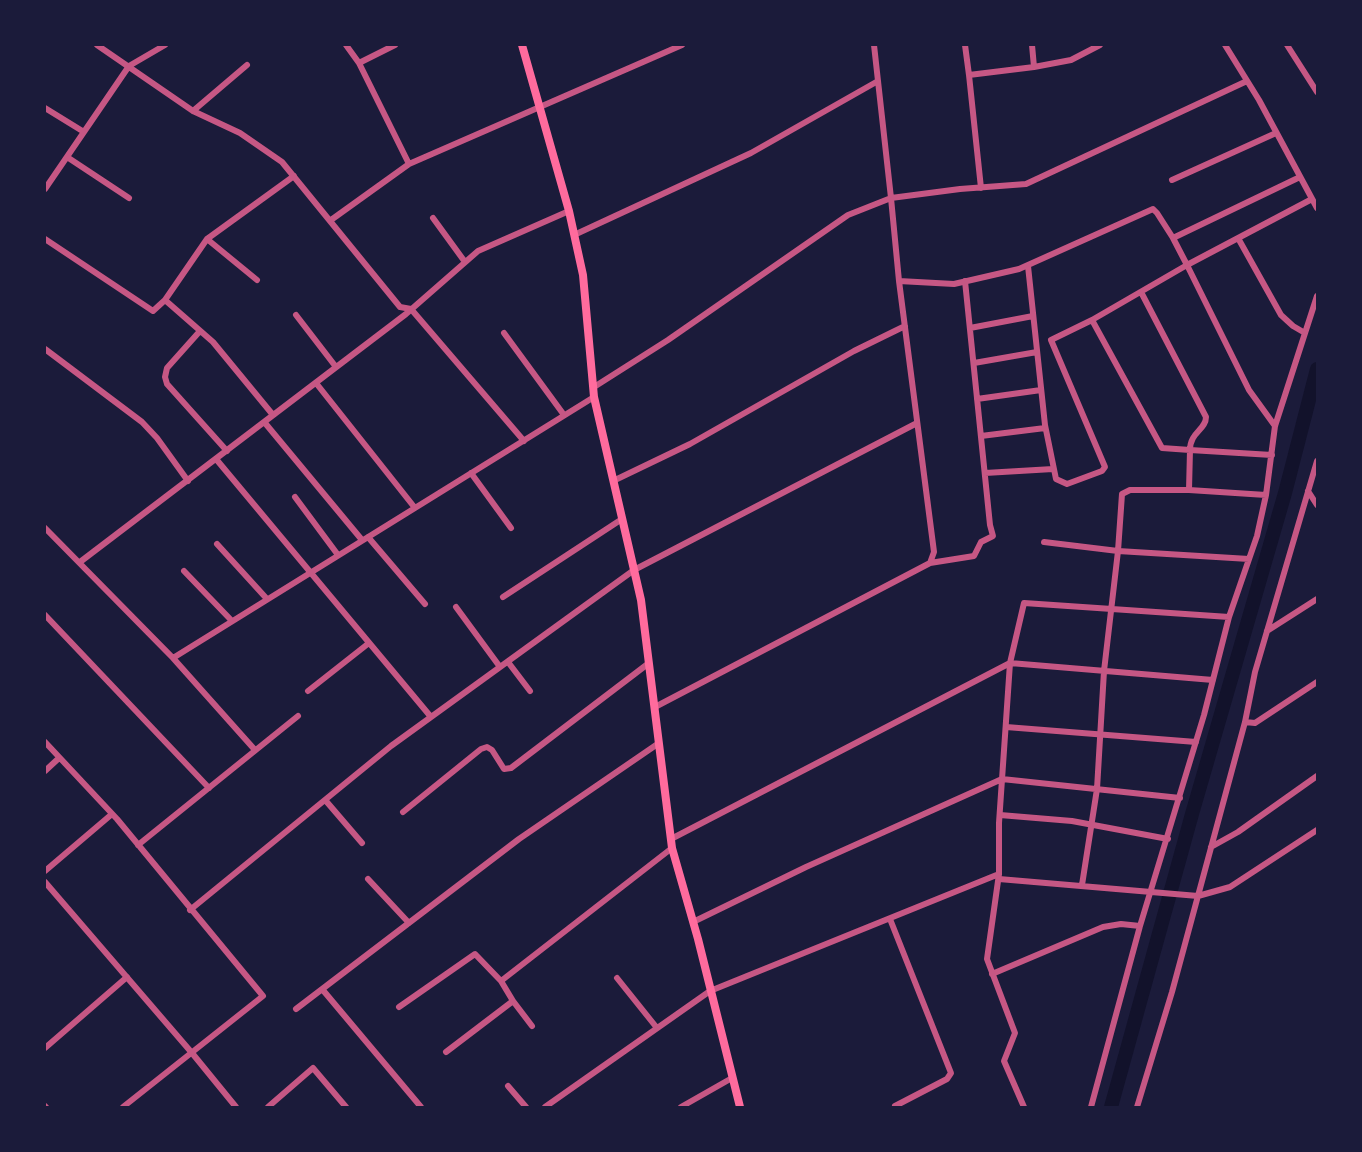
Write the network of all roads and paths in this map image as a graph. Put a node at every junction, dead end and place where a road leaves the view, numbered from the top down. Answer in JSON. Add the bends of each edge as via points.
{"nodes":[{"id":1,"x":97,"y":45,"type":"edge"},
{"id":2,"x":165,"y":45,"type":"edge"},
{"id":3,"x":346,"y":45,"type":"edge"},
{"id":4,"x":395,"y":45,"type":"edge"},
{"id":5,"x":522,"y":45,"type":"edge"},
{"id":6,"x":682,"y":45,"type":"edge"},
{"id":7,"x":874,"y":45,"type":"edge"},
{"id":8,"x":965,"y":45,"type":"edge"},
{"id":9,"x":1032,"y":45,"type":"edge"},
{"id":10,"x":1100,"y":45,"type":"edge"},
{"id":11,"x":1226,"y":45,"type":"edge"},
{"id":12,"x":1287,"y":45,"type":"edge"},
{"id":13,"x":359,"y":63,"type":"junction"},
{"id":14,"x":247,"y":65,"type":"dead end"},
{"id":15,"x":129,"y":66,"type":"junction"},
{"id":16,"x":1034,"y":67,"type":"junction"},
{"id":17,"x":969,"y":75,"type":"junction"},
{"id":18,"x":879,"y":81,"type":"junction"},
{"id":19,"x":1247,"y":81,"type":"junction"},
{"id":20,"x":1317,"y":92,"type":"edge"},
{"id":21,"x":45,"y":108,"type":"edge"},
{"id":22,"x":539,"y":108,"type":"junction"},
{"id":23,"x":193,"y":111,"type":"junction"},
{"id":24,"x":84,"y":132,"type":"junction"},
{"id":25,"x":1276,"y":133,"type":"junction"},
{"id":26,"x":67,"y":157,"type":"junction"},
{"id":27,"x":409,"y":164,"type":"junction"},
{"id":28,"x":294,"y":176,"type":"junction"},
{"id":29,"x":1299,"y":177,"type":"junction"},
{"id":30,"x":48,"y":179,"type":"edge"},
{"id":31,"x":1172,"y":180,"type":"dead end"},
{"id":32,"x":981,"y":188,"type":"junction"},
{"id":33,"x":45,"y":189,"type":"edge"},
{"id":34,"x":129,"y":198,"type":"dead end"},
{"id":35,"x":891,"y":198,"type":"junction"},
{"id":36,"x":1312,"y":199,"type":"junction"},
{"id":37,"x":1317,"y":208,"type":"edge"},
{"id":38,"x":569,"y":211,"type":"junction"},
{"id":39,"x":433,"y":218,"type":"dead end"},
{"id":40,"x":331,"y":220,"type":"junction"},
{"id":41,"x":574,"y":235,"type":"junction"},
{"id":42,"x":1173,"y":238,"type":"junction"},
{"id":43,"x":1238,"y":238,"type":"junction"},
{"id":44,"x":45,"y":239,"type":"edge"},
{"id":45,"x":207,"y":239,"type":"junction"},
{"id":46,"x":465,"y":262,"type":"junction"},
{"id":47,"x":1187,"y":265,"type":"junction"},
{"id":48,"x":1028,"y":266,"type":"junction"},
{"id":49,"x":257,"y":280,"type":"dead end"},
{"id":50,"x":899,"y":281,"type":"junction"},
{"id":51,"x":965,"y":281,"type":"junction"},
{"id":52,"x":1141,"y":292,"type":"junction"},
{"id":53,"x":1317,"y":296,"type":"edge"},
{"id":54,"x":165,"y":300,"type":"junction"},
{"id":55,"x":411,"y":309,"type":"junction"},
{"id":56,"x":296,"y":315,"type":"dead end"},
{"id":57,"x":1033,"y":315,"type":"junction"},
{"id":58,"x":1092,"y":320,"type":"junction"},
{"id":59,"x":905,"y":326,"type":"junction"},
{"id":60,"x":970,"y":328,"type":"junction"},
{"id":61,"x":200,"y":331,"type":"junction"},
{"id":62,"x":504,"y":333,"type":"dead end"},
{"id":63,"x":1305,"y":333,"type":"junction"},
{"id":64,"x":1051,"y":340,"type":"junction"},
{"id":65,"x":45,"y":349,"type":"edge"},
{"id":66,"x":1036,"y":349,"type":"junction"},
{"id":67,"x":974,"y":363,"type":"junction"},
{"id":68,"x":336,"y":367,"type":"junction"},
{"id":69,"x":316,"y":383,"type":"junction"},
{"id":70,"x":1041,"y":390,"type":"junction"},
{"id":71,"x":594,"y":392,"type":"junction"},
{"id":72,"x":977,"y":399,"type":"junction"},
{"id":73,"x":273,"y":415,"type":"junction"},
{"id":74,"x":564,"y":415,"type":"junction"},
{"id":75,"x":265,"y":423,"type":"junction"},
{"id":76,"x":917,"y":423,"type":"junction"},
{"id":77,"x":1275,"y":426,"type":"junction"},
{"id":78,"x":1045,"y":428,"type":"junction"},
{"id":79,"x":981,"y":436,"type":"junction"},
{"id":80,"x":524,"y":441,"type":"junction"},
{"id":81,"x":227,"y":450,"type":"junction"},
{"id":82,"x":1190,"y":450,"type":"junction"},
{"id":83,"x":1272,"y":455,"type":"junction"},
{"id":84,"x":216,"y":459,"type":"junction"},
{"id":85,"x":1317,"y":461,"type":"edge"},
{"id":86,"x":1053,"y":469,"type":"junction"},
{"id":87,"x":471,"y":473,"type":"junction"},
{"id":88,"x":985,"y":473,"type":"junction"},
{"id":89,"x":188,"y":481,"type":"junction"},
{"id":90,"x":613,"y":481,"type":"junction"},
{"id":91,"x":1189,"y":490,"type":"junction"},
{"id":92,"x":1308,"y":491,"type":"junction"},
{"id":93,"x":1266,"y":495,"type":"junction"},
{"id":94,"x":295,"y":497,"type":"dead end"},
{"id":95,"x":1317,"y":505,"type":"edge"},
{"id":96,"x":415,"y":508,"type":"junction"},
{"id":97,"x":622,"y":519,"type":"junction"},
{"id":98,"x":45,"y":528,"type":"edge"},
{"id":99,"x":511,"y":528,"type":"dead end"},
{"id":100,"x":365,"y":539,"type":"junction"},
{"id":101,"x":1044,"y":542,"type":"dead end"},
{"id":102,"x":217,"y":544,"type":"dead end"},
{"id":103,"x":1118,"y":551,"type":"junction"},
{"id":104,"x":338,"y":555,"type":"junction"},
{"id":105,"x":1249,"y":558,"type":"junction"},
{"id":106,"x":80,"y":562,"type":"junction"},
{"id":107,"x":930,"y":563,"type":"junction"},
{"id":108,"x":634,"y":570,"type":"junction"},
{"id":109,"x":184,"y":571,"type":"dead end"},
{"id":110,"x":310,"y":573,"type":"junction"},
{"id":111,"x":503,"y":597,"type":"dead end"},
{"id":112,"x":267,"y":599,"type":"junction"},
{"id":113,"x":1317,"y":599,"type":"edge"},
{"id":114,"x":424,"y":604,"type":"dead end"},
{"id":115,"x":456,"y":607,"type":"dead end"},
{"id":116,"x":1111,"y":609,"type":"junction"},
{"id":117,"x":45,"y":615,"type":"edge"},
{"id":118,"x":1229,"y":617,"type":"junction"},
{"id":119,"x":232,"y":621,"type":"junction"},
{"id":120,"x":1267,"y":631,"type":"junction"},
{"id":121,"x":369,"y":643,"type":"junction"},
{"id":122,"x":173,"y":658,"type":"junction"},
{"id":123,"x":508,"y":662,"type":"junction"},
{"id":124,"x":649,"y":663,"type":"junction"},
{"id":125,"x":1010,"y":663,"type":"junction"},
{"id":126,"x":500,"y":667,"type":"junction"},
{"id":127,"x":1104,"y":671,"type":"junction"},
{"id":128,"x":1213,"y":680,"type":"junction"},
{"id":129,"x":1317,"y":682,"type":"edge"},
{"id":130,"x":308,"y":691,"type":"dead end"},
{"id":131,"x":530,"y":691,"type":"dead end"},
{"id":132,"x":655,"y":707,"type":"junction"},
{"id":133,"x":298,"y":716,"type":"dead end"},
{"id":134,"x":431,"y":717,"type":"junction"},
{"id":135,"x":1245,"y":722,"type":"junction"},
{"id":136,"x":1006,"y":727,"type":"junction"},
{"id":137,"x":1100,"y":735,"type":"junction"},
{"id":138,"x":45,"y":742,"type":"edge"},
{"id":139,"x":1196,"y":742,"type":"junction"},
{"id":140,"x":659,"y":743,"type":"junction"},
{"id":141,"x":255,"y":750,"type":"junction"},
{"id":142,"x":59,"y":758,"type":"junction"},
{"id":143,"x":45,"y":771,"type":"edge"},
{"id":144,"x":1317,"y":776,"type":"edge"},
{"id":145,"x":1002,"y":779,"type":"junction"},
{"id":146,"x":209,"y":788,"type":"junction"},
{"id":147,"x":1096,"y":789,"type":"junction"},
{"id":148,"x":1180,"y":798,"type":"junction"},
{"id":149,"x":326,"y":801,"type":"junction"},
{"id":150,"x":403,"y":812,"type":"dead end"},
{"id":151,"x":112,"y":814,"type":"junction"},
{"id":152,"x":1000,"y":815,"type":"junction"},
{"id":153,"x":1092,"y":824,"type":"junction"},
{"id":154,"x":1317,"y":830,"type":"edge"},
{"id":155,"x":1168,"y":839,"type":"junction"},
{"id":156,"x":362,"y":843,"type":"dead end"},
{"id":157,"x":671,"y":844,"type":"junction"},
{"id":158,"x":138,"y":845,"type":"junction"},
{"id":159,"x":1211,"y":847,"type":"junction"},
{"id":160,"x":45,"y":871,"type":"edge"},
{"id":161,"x":999,"y":877,"type":"junction"},
{"id":162,"x":368,"y":879,"type":"dead end"},
{"id":163,"x":45,"y":882,"type":"edge"},
{"id":164,"x":1082,"y":885,"type":"junction"},
{"id":165,"x":1155,"y":891,"type":"junction"},
{"id":166,"x":1198,"y":896,"type":"junction"},
{"id":167,"x":190,"y":910,"type":"junction"},
{"id":168,"x":890,"y":919,"type":"junction"},
{"id":169,"x":693,"y":922,"type":"junction"},
{"id":170,"x":409,"y":923,"type":"junction"},
{"id":171,"x":1140,"y":926,"type":"junction"},
{"id":172,"x":992,"y":974,"type":"junction"},
{"id":173,"x":127,"y":977,"type":"junction"},
{"id":174,"x":617,"y":978,"type":"dead end"},
{"id":175,"x":501,"y":981,"type":"junction"},
{"id":176,"x":322,"y":989,"type":"junction"},
{"id":177,"x":710,"y":991,"type":"junction"},
{"id":178,"x":513,"y":1001,"type":"junction"},
{"id":179,"x":399,"y":1007,"type":"dead end"},
{"id":180,"x":296,"y":1009,"type":"dead end"},
{"id":181,"x":532,"y":1026,"type":"dead end"},
{"id":182,"x":657,"y":1028,"type":"junction"},
{"id":183,"x":45,"y":1048,"type":"edge"},
{"id":184,"x":446,"y":1052,"type":"dead end"},
{"id":185,"x":192,"y":1053,"type":"junction"},
{"id":186,"x":732,"y":1078,"type":"junction"},
{"id":187,"x":508,"y":1086,"type":"dead end"},
{"id":188,"x":895,"y":1106,"type":"dead end"},
{"id":189,"x":123,"y":1107,"type":"edge"},
{"id":190,"x":236,"y":1107,"type":"edge"},
{"id":191,"x":268,"y":1107,"type":"edge"},
{"id":192,"x":346,"y":1107,"type":"edge"},
{"id":193,"x":421,"y":1107,"type":"edge"},
{"id":194,"x":526,"y":1107,"type":"edge"},
{"id":195,"x":545,"y":1107,"type":"edge"},
{"id":196,"x":681,"y":1107,"type":"edge"},
{"id":197,"x":740,"y":1107,"type":"edge"},
{"id":198,"x":1024,"y":1107,"type":"edge"},
{"id":199,"x":1091,"y":1107,"type":"edge"},
{"id":200,"x":1137,"y":1107,"type":"edge"}],
"edges":[{"from":1,"to":15,"type":"street"},
{"from":2,"to":15,"type":"street"},
{"from":3,"to":13,"type":"street"},
{"from":4,"to":13,"type":"street"},
{"from":5,"to":22,"type":"main road"},
{"from":6,"to":22,"type":"street"},
{"from":7,"to":18,"type":"street"},
{"from":8,"to":17,"type":"street"},
{"from":9,"to":16,"type":"street"},
{"from":10,"to":16,"type":"street","via":[[1071,60]]},
{"from":11,"to":19,"type":"street"},
{"from":12,"to":20,"type":"street"},
{"from":13,"to":27,"type":"street"},
{"from":14,"to":23,"type":"street"},
{"from":15,"to":23,"type":"street"},
{"from":15,"to":24,"type":"street"},
{"from":16,"to":17,"type":"street"},
{"from":17,"to":32,"type":"street"},
{"from":18,"to":35,"type":"street"},
{"from":18,"to":41,"type":"street","via":[[751,153]]},
{"from":19,"to":25,"type":"street"},
{"from":19,"to":32,"type":"street","via":[[1026,184]]},
{"from":21,"to":24,"type":"street"},
{"from":22,"to":27,"type":"street"},
{"from":22,"to":38,"type":"main road"},
{"from":23,"to":28,"type":"street","via":[[240,133],[282,162]]},
{"from":24,"to":26,"type":"street"},
{"from":25,"to":29,"type":"street"},
{"from":25,"to":31,"type":"street"},
{"from":26,"to":30,"type":"street"},
{"from":26,"to":34,"type":"street"},
{"from":27,"to":40,"type":"street"},
{"from":28,"to":40,"type":"street"},
{"from":28,"to":45,"type":"street"},
{"from":29,"to":36,"type":"street"},
{"from":29,"to":42,"type":"street"},
{"from":30,"to":33,"type":"street"},
{"from":32,"to":35,"type":"street"},
{"from":35,"to":50,"type":"street"},
{"from":35,"to":71,"type":"street","via":[[848,215]]},
{"from":36,"to":37,"type":"street"},
{"from":36,"to":43,"type":"street"},
{"from":38,"to":41,"type":"main road"},
{"from":38,"to":46,"type":"street","via":[[478,251]]},
{"from":39,"to":46,"type":"street"},
{"from":40,"to":55,"type":"street","via":[[400,307]]},
{"from":41,"to":71,"type":"main road","via":[[583,275]]},
{"from":42,"to":47,"type":"street"},
{"from":42,"to":48,"type":"street","via":[[1153,209]]},
{"from":43,"to":47,"type":"street"},
{"from":43,"to":63,"type":"street","via":[[1281,315]]},
{"from":44,"to":54,"type":"street","via":[[153,311]]},
{"from":45,"to":49,"type":"street"},
{"from":45,"to":54,"type":"street"},
{"from":46,"to":55,"type":"street"},
{"from":47,"to":52,"type":"street"},
{"from":47,"to":77,"type":"street","via":[[1249,390]]},
{"from":48,"to":51,"type":"street"},
{"from":48,"to":57,"type":"street"},
{"from":50,"to":51,"type":"street"},
{"from":50,"to":59,"type":"street"},
{"from":51,"to":60,"type":"street"},
{"from":52,"to":58,"type":"street"},
{"from":52,"to":82,"type":"street","via":[[1206,417],[1205,424],[1191,437]]},
{"from":53,"to":63,"type":"street"},
{"from":54,"to":61,"type":"street"},
{"from":55,"to":68,"type":"street"},
{"from":55,"to":80,"type":"street"},
{"from":56,"to":68,"type":"street"},
{"from":57,"to":60,"type":"street"},
{"from":57,"to":66,"type":"street"},
{"from":58,"to":64,"type":"street"},
{"from":58,"to":82,"type":"street","via":[[1162,447]]},
{"from":59,"to":76,"type":"street"},
{"from":59,"to":90,"type":"street","via":[[690,444]]},
{"from":60,"to":67,"type":"street"},
{"from":61,"to":73,"type":"street"},
{"from":61,"to":81,"type":"street","via":[[167,368],[165,377],[167,384]]},
{"from":62,"to":74,"type":"street"},
{"from":63,"to":77,"type":"street"},
{"from":64,"to":66,"type":"street"},
{"from":64,"to":86,"type":"street","via":[[1105,467],[1067,484],[1056,480]]},
{"from":65,"to":89,"type":"street","via":[[142,422]]},
{"from":66,"to":67,"type":"street"},
{"from":66,"to":70,"type":"street"},
{"from":67,"to":72,"type":"street"},
{"from":68,"to":69,"type":"street"},
{"from":69,"to":73,"type":"street"},
{"from":69,"to":96,"type":"street"},
{"from":70,"to":72,"type":"street"},
{"from":70,"to":78,"type":"street"},
{"from":71,"to":74,"type":"street"},
{"from":71,"to":90,"type":"main road"},
{"from":72,"to":79,"type":"street"},
{"from":73,"to":75,"type":"street"},
{"from":74,"to":80,"type":"street"},
{"from":75,"to":81,"type":"street"},
{"from":75,"to":100,"type":"street"},
{"from":76,"to":107,"type":"street","via":[[934,552]]},
{"from":76,"to":108,"type":"street"},
{"from":77,"to":83,"type":"street"},
{"from":78,"to":79,"type":"street"},
{"from":78,"to":86,"type":"street"},
{"from":79,"to":88,"type":"street"},
{"from":80,"to":87,"type":"street"},
{"from":81,"to":84,"type":"street"},
{"from":82,"to":83,"type":"street"},
{"from":82,"to":91,"type":"street"},
{"from":83,"to":93,"type":"street"},
{"from":84,"to":89,"type":"street"},
{"from":84,"to":110,"type":"street"},
{"from":85,"to":92,"type":"street"},
{"from":86,"to":88,"type":"street"},
{"from":87,"to":96,"type":"street"},
{"from":87,"to":99,"type":"street"},
{"from":88,"to":107,"type":"street","via":[[993,536],[981,542],[974,556]]},
{"from":89,"to":106,"type":"street"},
{"from":90,"to":97,"type":"main road"},
{"from":91,"to":93,"type":"street"},
{"from":91,"to":103,"type":"street","via":[[1125,491],[1120,498]]},
{"from":92,"to":95,"type":"street"},
{"from":92,"to":120,"type":"street"},
{"from":93,"to":105,"type":"street"},
{"from":94,"to":104,"type":"street"},
{"from":96,"to":100,"type":"street"},
{"from":97,"to":108,"type":"main road"},
{"from":97,"to":111,"type":"street"},
{"from":98,"to":106,"type":"street"},
{"from":100,"to":104,"type":"street"},
{"from":100,"to":114,"type":"street"},
{"from":101,"to":103,"type":"street"},
{"from":102,"to":112,"type":"street"},
{"from":103,"to":105,"type":"street"},
{"from":103,"to":116,"type":"street"},
{"from":104,"to":110,"type":"street"},
{"from":105,"to":118,"type":"street"},
{"from":106,"to":122,"type":"street"},
{"from":107,"to":132,"type":"street"},
{"from":108,"to":123,"type":"street"},
{"from":108,"to":124,"type":"main road"},
{"from":109,"to":119,"type":"street"},
{"from":110,"to":112,"type":"street"},
{"from":110,"to":121,"type":"street"},
{"from":112,"to":119,"type":"street"},
{"from":113,"to":120,"type":"street"},
{"from":115,"to":126,"type":"street"},
{"from":116,"to":118,"type":"street"},
{"from":116,"to":125,"type":"street","via":[[1024,603]]},
{"from":116,"to":127,"type":"street"},
{"from":117,"to":146,"type":"street"},
{"from":118,"to":128,"type":"street"},
{"from":119,"to":122,"type":"street"},
{"from":120,"to":135,"type":"street"},
{"from":121,"to":130,"type":"street"},
{"from":121,"to":134,"type":"street"},
{"from":122,"to":141,"type":"street"},
{"from":123,"to":126,"type":"street"},
{"from":123,"to":131,"type":"street"},
{"from":124,"to":132,"type":"main road"},
{"from":124,"to":150,"type":"street","via":[[511,768],[504,769],[492,750],[481,749]]},
{"from":125,"to":127,"type":"street"},
{"from":125,"to":136,"type":"street"},
{"from":125,"to":157,"type":"street"},
{"from":126,"to":134,"type":"street"},
{"from":127,"to":128,"type":"street"},
{"from":127,"to":137,"type":"street"},
{"from":128,"to":139,"type":"street"},
{"from":129,"to":135,"type":"street","via":[[1255,723]]},
{"from":132,"to":140,"type":"main road"},
{"from":133,"to":141,"type":"street"},
{"from":134,"to":149,"type":"street"},
{"from":135,"to":159,"type":"street"},
{"from":136,"to":137,"type":"street"},
{"from":136,"to":145,"type":"street"},
{"from":137,"to":139,"type":"street"},
{"from":137,"to":147,"type":"street"},
{"from":138,"to":142,"type":"street"},
{"from":139,"to":148,"type":"street"},
{"from":140,"to":157,"type":"main road"},
{"from":140,"to":170,"type":"street","via":[[519,839]]},
{"from":141,"to":146,"type":"street"},
{"from":142,"to":143,"type":"street"},
{"from":142,"to":151,"type":"street"},
{"from":144,"to":159,"type":"street"},
{"from":145,"to":147,"type":"street"},
{"from":145,"to":152,"type":"street"},
{"from":145,"to":169,"type":"street"},
{"from":146,"to":158,"type":"street"},
{"from":147,"to":148,"type":"street"},
{"from":147,"to":153,"type":"street"},
{"from":148,"to":155,"type":"street"},
{"from":149,"to":156,"type":"street"},
{"from":149,"to":167,"type":"street"},
{"from":151,"to":158,"type":"street"},
{"from":151,"to":160,"type":"street"},
{"from":152,"to":153,"type":"street"},
{"from":152,"to":161,"type":"street"},
{"from":153,"to":155,"type":"street"},
{"from":153,"to":164,"type":"street"},
{"from":154,"to":166,"type":"street","via":[[1230,887]]},
{"from":155,"to":165,"type":"street"},
{"from":157,"to":169,"type":"main road"},
{"from":157,"to":175,"type":"street"},
{"from":158,"to":167,"type":"street"},
{"from":159,"to":166,"type":"street"},
{"from":161,"to":164,"type":"street"},
{"from":161,"to":168,"type":"street"},
{"from":161,"to":172,"type":"street","via":[[987,959]]},
{"from":162,"to":170,"type":"street"},
{"from":163,"to":173,"type":"street"},
{"from":164,"to":165,"type":"street"},
{"from":165,"to":166,"type":"street"},
{"from":165,"to":171,"type":"street"},
{"from":166,"to":200,"type":"street"},
{"from":167,"to":185,"type":"street","via":[[263,996]]},
{"from":168,"to":177,"type":"street"},
{"from":168,"to":188,"type":"street","via":[[951,1073],[947,1079]]},
{"from":169,"to":177,"type":"main road"},
{"from":170,"to":176,"type":"street"},
{"from":171,"to":172,"type":"street","via":[[1103,927]]},
{"from":171,"to":199,"type":"street"},
{"from":172,"to":198,"type":"street","via":[[1015,1033],[1004,1061]]},
{"from":173,"to":183,"type":"street"},
{"from":173,"to":185,"type":"street"},
{"from":174,"to":182,"type":"street"},
{"from":175,"to":178,"type":"street"},
{"from":175,"to":179,"type":"street","via":[[476,954]]},
{"from":176,"to":180,"type":"street"},
{"from":176,"to":193,"type":"street"},
{"from":177,"to":182,"type":"street"},
{"from":177,"to":186,"type":"main road"},
{"from":178,"to":181,"type":"street"},
{"from":178,"to":184,"type":"street"},
{"from":182,"to":195,"type":"street"},
{"from":185,"to":189,"type":"street"},
{"from":185,"to":190,"type":"street"},
{"from":186,"to":196,"type":"street"},
{"from":186,"to":197,"type":"main road"},
{"from":187,"to":194,"type":"street"},
{"from":191,"to":192,"type":"street","via":[[314,1068]]}]}
